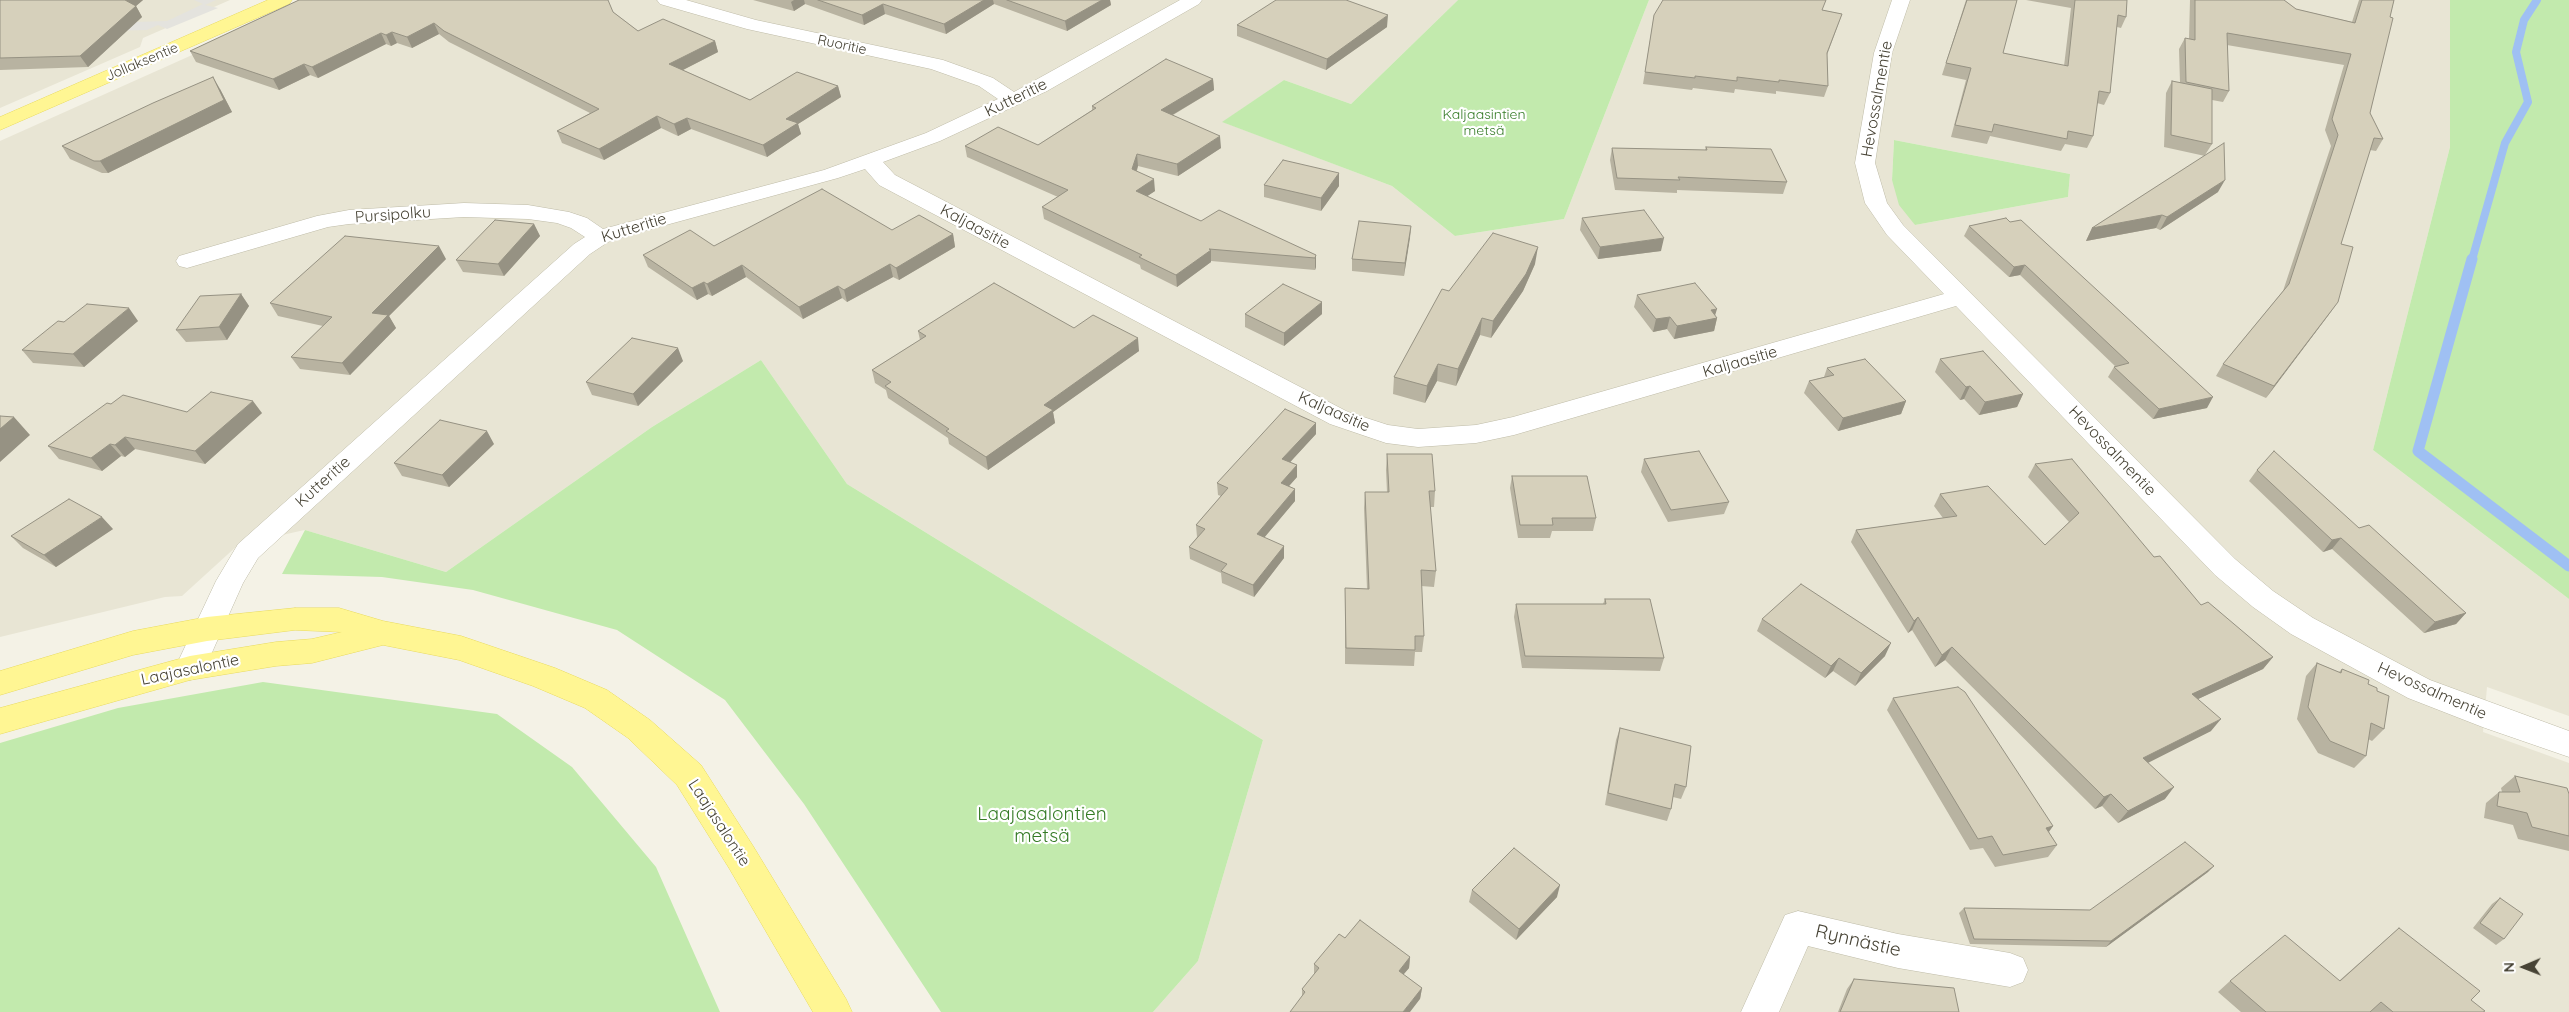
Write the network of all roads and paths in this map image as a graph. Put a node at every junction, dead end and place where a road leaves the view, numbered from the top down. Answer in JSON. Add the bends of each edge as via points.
{"nodes":[{"id":1,"x":283,"y":0,"type":"edge"},
{"id":2,"x":666,"y":0,"type":"edge"},
{"id":3,"x":1193,"y":0,"type":"edge"},
{"id":4,"x":1900,"y":0,"type":"edge"},
{"id":5,"x":1013,"y":100,"type":"junction"},
{"id":6,"x":0,"y":124,"type":"edge"},
{"id":7,"x":870,"y":161,"type":"junction"},
{"id":8,"x":600,"y":237,"type":"junction"},
{"id":9,"x":187,"y":261,"type":"dead end"},
{"id":10,"x":1960,"y":297,"type":"junction"},
{"id":11,"x":207,"y":629,"type":"junction"},
{"id":12,"x":383,"y":634,"type":"junction"},
{"id":13,"x":190,"y":668,"type":"junction"},
{"id":14,"x":0,"y":684,"type":"edge"},
{"id":15,"x":0,"y":721,"type":"edge"},
{"id":16,"x":2569,"y":744,"type":"edge"},
{"id":17,"x":2010,"y":970,"type":"dead end"},
{"id":18,"x":834,"y":1012,"type":"edge"},
{"id":19,"x":1760,"y":1012,"type":"edge"}],
"edges":[{"from":1,"to":6,"type":"main road","name":"Jollaksentie"},
{"from":2,"to":5,"type":"street","name":"Ruoritie","via":[[752,26],[936,64],[986,82]]},
{"from":3,"to":5,"type":"street","name":"Kutteritie"},
{"from":4,"to":10,"type":"street","name":"Hevossalmentie","via":[[1883,53],[1866,150],[1868,178],[1876,203],[1894,230]]},
{"from":5,"to":7,"type":"street","name":"Kutteritie","via":[[933,137]]},
{"from":7,"to":8,"type":"street","name":"Kutteritie"},
{"from":7,"to":10,"type":"street","name":"Kaljaasitie","via":[[887,180],[1339,418],[1386,434],[1418,438],[1476,434],[1514,426]]},
{"from":8,"to":9,"type":"street","name":"Pursipolku","via":[[579,223],[561,217],[510,211],[349,217]]},
{"from":8,"to":11,"type":"street","name":"Kutteritie","via":[[562,266],[252,547],[234,574]]},
{"from":10,"to":16,"type":"street","name":"Hevossalmentie","via":[[2226,567],[2263,599],[2360,660],[2419,688]]},
{"from":11,"to":12,"type":"main road","name":"Laajasalontie","via":[[272,621],[339,619]]},
{"from":11,"to":13,"type":"street","name":"Kutteritie"},
{"from":11,"to":14,"type":"main road","name":"Laajasalontie","via":[[133,643]]},
{"from":12,"to":13,"type":"main road","name":"Laajasalontie","via":[[312,651]]},
{"from":12,"to":18,"type":"main road","name":"Laajasalontie","via":[[461,648],[504,662],[596,699],[639,729],[689,776],[742,857]]},
{"from":13,"to":15,"type":"main road","name":"Laajasalontie"},
{"from":17,"to":19,"type":"street","name":"Rynnästie","via":[[1898,951],[1798,927]]}]}
